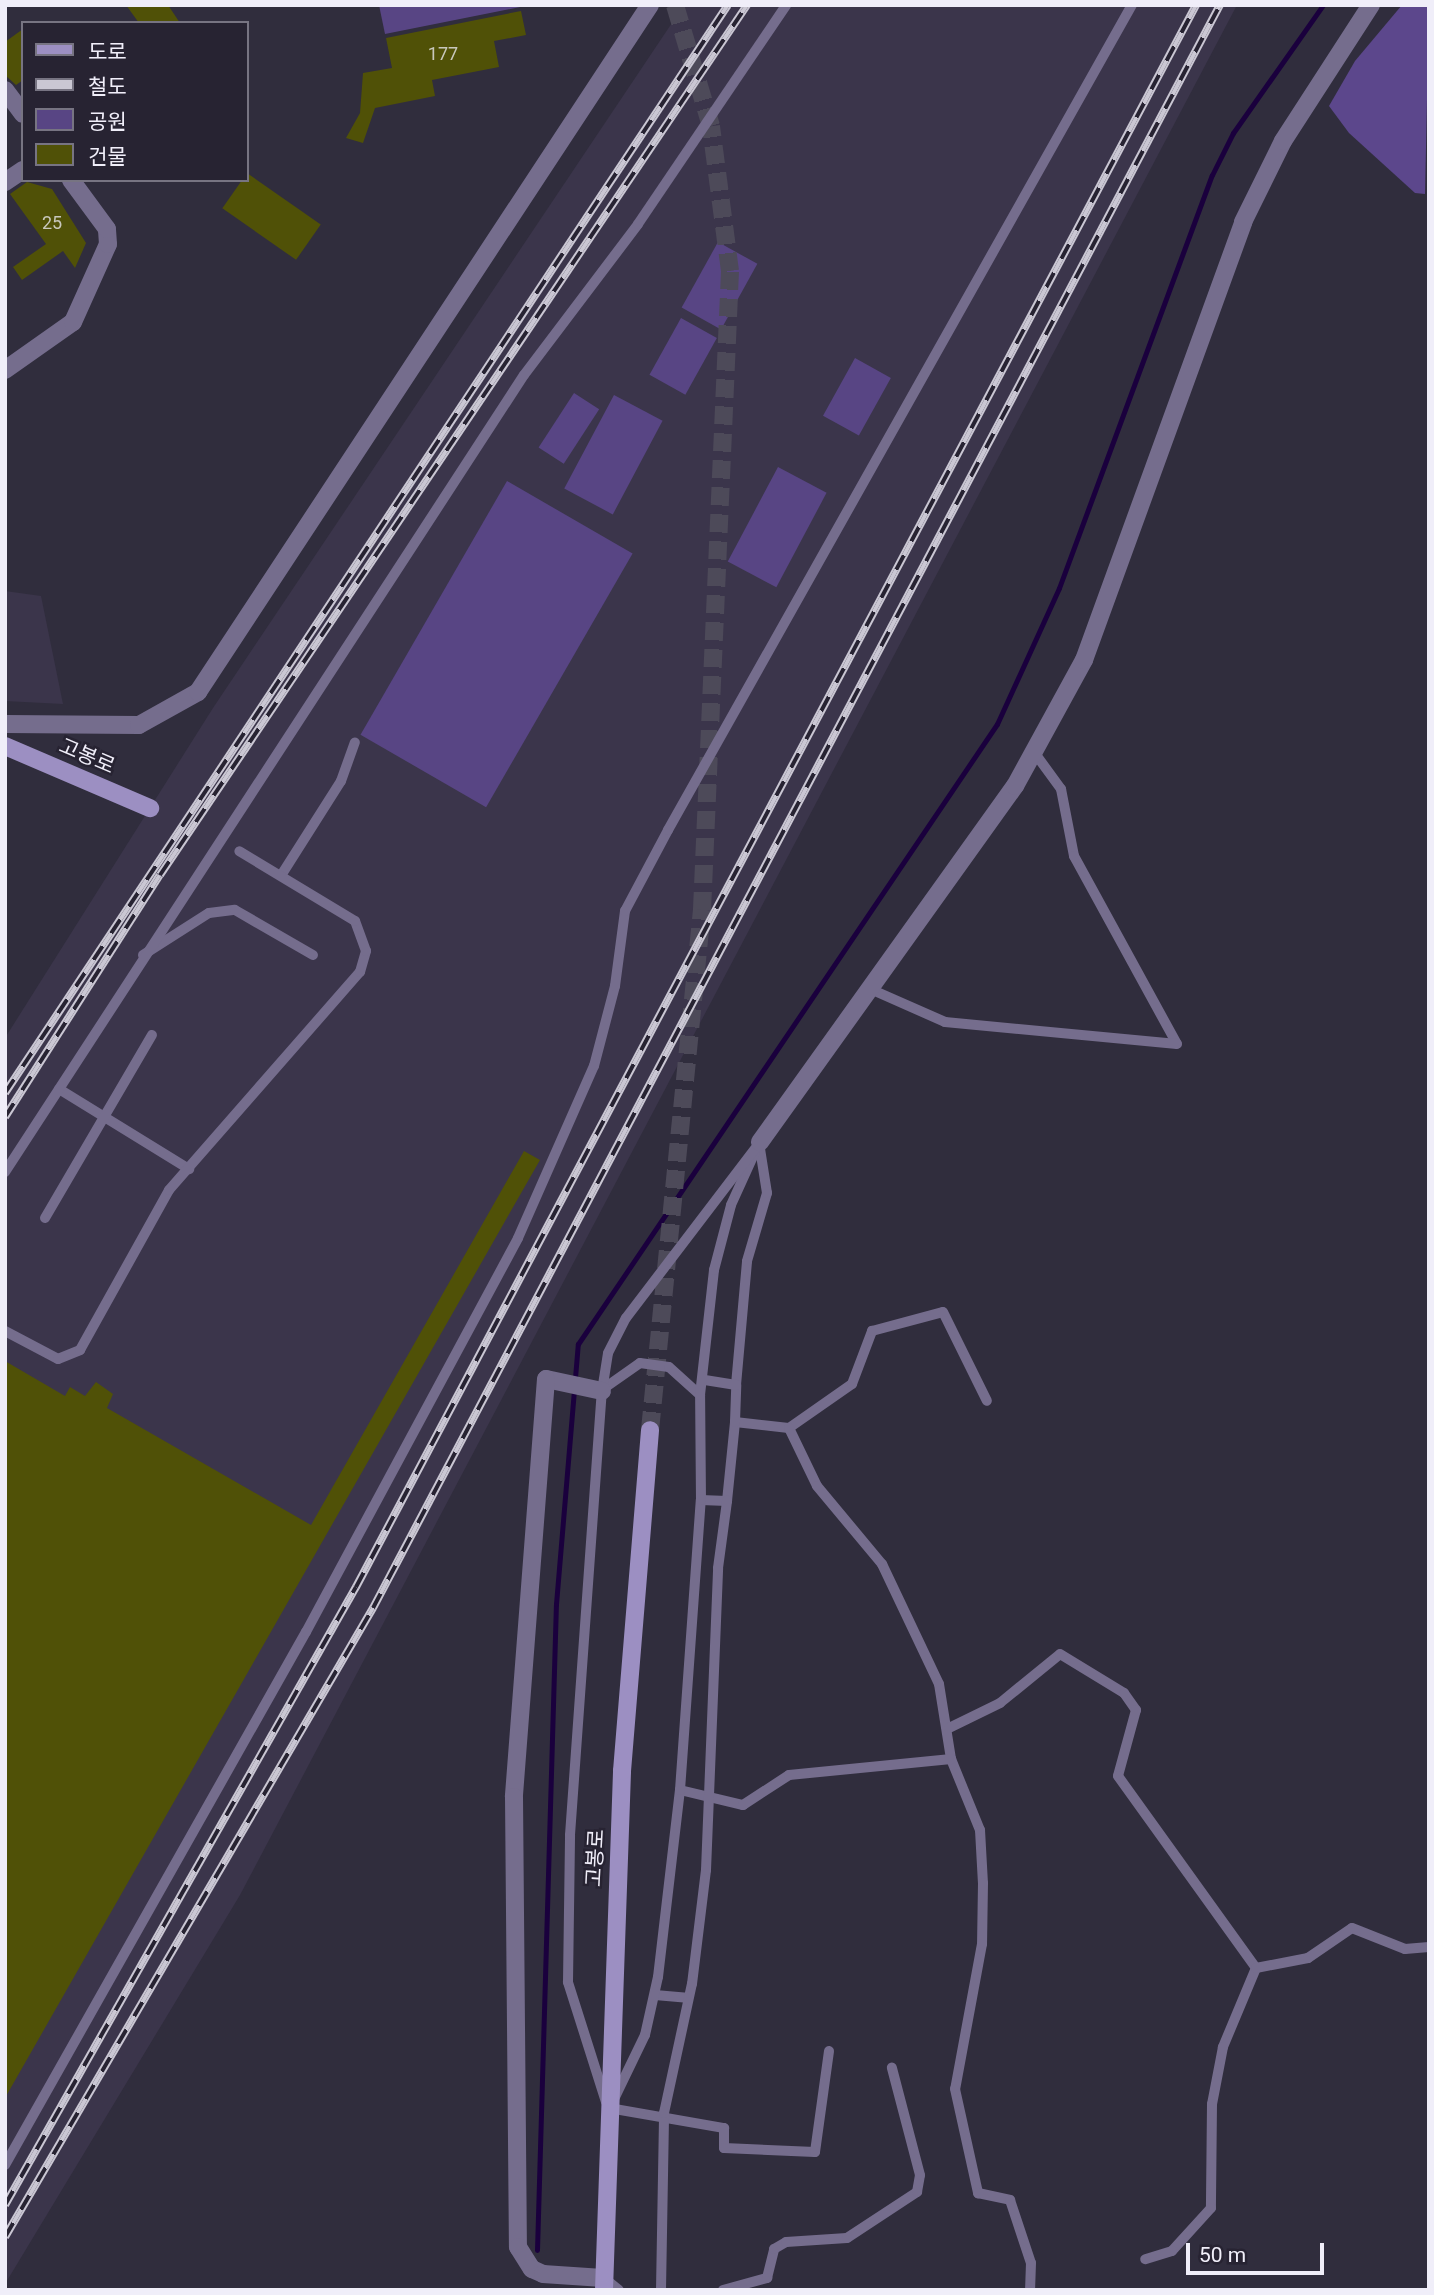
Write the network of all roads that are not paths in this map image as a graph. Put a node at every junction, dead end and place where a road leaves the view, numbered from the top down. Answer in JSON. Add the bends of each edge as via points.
{"nodes":[{"id":1,"x":650,"y":5,"type":"edge"},
{"id":2,"x":786,"y":5,"type":"edge"},
{"id":3,"x":1132,"y":5,"type":"edge"},
{"id":4,"x":1371,"y":5,"type":"edge"},
{"id":5,"x":5,"y":90,"type":"edge"},
{"id":6,"x":21,"y":111,"type":"edge"},
{"id":7,"x":21,"y":171,"type":"edge"},
{"id":8,"x":5,"y":182,"type":"edge"},
{"id":9,"x":72,"y":182,"type":"edge"},
{"id":10,"x":5,"y":369,"type":"edge"},
{"id":11,"x":5,"y":724,"type":"edge"},
{"id":12,"x":355,"y":741,"type":"dead end"},
{"id":13,"x":5,"y":746,"type":"edge"},
{"id":14,"x":1034,"y":752,"type":"junction"},
{"id":15,"x":150,"y":808,"type":"dead end"},
{"id":16,"x":239,"y":851,"type":"dead end"},
{"id":17,"x":282,"y":874,"type":"junction"},
{"id":18,"x":313,"y":956,"type":"dead end"},
{"id":19,"x":140,"y":957,"type":"junction"},
{"id":20,"x":868,"y":988,"type":"junction"},
{"id":21,"x":152,"y":1035,"type":"dead end"},
{"id":22,"x":59,"y":1089,"type":"junction"},
{"id":23,"x":106,"y":1116,"type":"junction"},
{"id":24,"x":760,"y":1142,"type":"junction"},
{"id":25,"x":189,"y":1168,"type":"junction"},
{"id":26,"x":5,"y":1172,"type":"edge"},
{"id":27,"x":45,"y":1218,"type":"dead end"},
{"id":28,"x":5,"y":1331,"type":"edge"},
{"id":29,"x":706,"y":1380,"type":"junction"},
{"id":30,"x":736,"y":1385,"type":"junction"},
{"id":31,"x":596,"y":1389,"type":"junction"},
{"id":32,"x":700,"y":1395,"type":"junction"},
{"id":33,"x":987,"y":1401,"type":"dead end"},
{"id":34,"x":735,"y":1422,"type":"junction"},
{"id":35,"x":789,"y":1428,"type":"junction"},
{"id":36,"x":650,"y":1430,"type":"tunnel mouth"},
{"id":37,"x":701,"y":1500,"type":"junction"},
{"id":38,"x":727,"y":1501,"type":"junction"},
{"id":39,"x":949,"y":1728,"type":"junction"},
{"id":40,"x":951,"y":1759,"type":"junction"},
{"id":41,"x":680,"y":1790,"type":"junction"},
{"id":42,"x":706,"y":1793,"type":"junction"},
{"id":43,"x":1429,"y":1947,"type":"edge"},
{"id":44,"x":1256,"y":1968,"type":"junction"},
{"id":45,"x":655,"y":1995,"type":"junction"},
{"id":46,"x":687,"y":1998,"type":"junction"},
{"id":47,"x":829,"y":2051,"type":"dead end"},
{"id":48,"x":892,"y":2068,"type":"dead end"},
{"id":49,"x":609,"y":2108,"type":"junction"},
{"id":50,"x":664,"y":2113,"type":"junction"},
{"id":51,"x":5,"y":2165,"type":"edge"},
{"id":52,"x":1145,"y":2259,"type":"dead end"},
{"id":53,"x":604,"y":2284,"type":"edge"},
{"id":54,"x":619,"y":2290,"type":"edge"},
{"id":55,"x":660,"y":2290,"type":"edge"},
{"id":56,"x":723,"y":2290,"type":"edge"},
{"id":57,"x":1030,"y":2290,"type":"edge"}],
"edges":[{"from":1,"to":11,"type":"street","via":[[198,692],[139,724]]},
{"from":2,"to":19,"type":"lane","via":[[638,224],[524,375]]},
{"from":3,"to":51,"type":"lane","via":[[649,865],[625,911],[615,986],[594,1066],[518,1238],[306,1632]]},
{"from":4,"to":14,"type":"street","via":[[1283,141],[1243,222],[1084,660]]},
{"from":5,"to":6,"type":"street"},
{"from":7,"to":8,"type":"street"},
{"from":9,"to":10,"type":"street","via":[[107,229],[107,244],[73,323]]},
{"from":12,"to":17,"type":"lane","via":[[339,770],[341,781]]},
{"from":13,"to":15,"type":"main road","name":"고봉로"},
{"from":14,"to":20,"type":"street"},
{"from":14,"to":20,"type":"lane","via":[[1061,789],[1074,856],[1177,1044],[945,1022]]},
{"from":16,"to":17,"type":"lane"},
{"from":17,"to":25,"type":"lane","via":[[355,921],[365,939],[364,962]]},
{"from":18,"to":19,"type":"lane","via":[[235,910],[209,913]]},
{"from":19,"to":22,"type":"lane"},
{"from":20,"to":24,"type":"street"},
{"from":21,"to":23,"type":"lane"},
{"from":22,"to":23,"type":"lane"},
{"from":22,"to":26,"type":"lane"},
{"from":23,"to":25,"type":"lane"},
{"from":23,"to":27,"type":"lane"},
{"from":24,"to":29,"type":"lane","via":[[719,1246]]},
{"from":24,"to":30,"type":"lane","via":[[768,1193],[747,1261]]},
{"from":24,"to":31,"type":"lane","via":[[626,1318]]},
{"from":25,"to":28,"type":"lane","via":[[169,1190],[76,1354],[50,1356]]},
{"from":29,"to":30,"type":"lane"},
{"from":29,"to":32,"type":"lane"},
{"from":30,"to":34,"type":"lane"},
{"from":31,"to":32,"type":"lane","via":[[640,1363],[669,1367]]},
{"from":31,"to":49,"type":"lane","via":[[570,1835],[568,1982],[579,2033]]},
{"from":31,"to":53,"type":"street","via":[[546,1380],[514,1797],[518,2247],[531,2269]]},
{"from":32,"to":37,"type":"lane"},
{"from":33,"to":35,"type":"lane","via":[[943,1312],[872,1331],[852,1384]]},
{"from":34,"to":35,"type":"lane"},
{"from":34,"to":38,"type":"lane"},
{"from":35,"to":39,"type":"lane","via":[[817,1486],[882,1564],[909,1611],[939,1684]]},
{"from":36,"to":49,"type":"main road","name":"고봉로","via":[[622,1771]]},
{"from":37,"to":38,"type":"lane"},
{"from":37,"to":41,"type":"lane"},
{"from":38,"to":42,"type":"lane"},
{"from":39,"to":40,"type":"lane"},
{"from":39,"to":44,"type":"lane","via":[[1000,1703],[1060,1654],[1124,1693],[1136,1710],[1118,1776]]},
{"from":40,"to":42,"type":"lane","via":[[789,1775],[743,1805]]},
{"from":40,"to":57,"type":"lane","via":[[980,1830],[983,1883],[982,1944],[955,2089],[978,2193],[1010,2200],[1031,2263]]},
{"from":41,"to":42,"type":"lane"},
{"from":41,"to":45,"type":"lane"},
{"from":42,"to":46,"type":"lane","via":[[706,1870]]},
{"from":43,"to":44,"type":"lane","via":[[1405,1949],[1352,1928],[1308,1958]]},
{"from":44,"to":52,"type":"lane","via":[[1223,2047],[1214,2092],[1211,2208],[1171,2251]]},
{"from":45,"to":46,"type":"lane"},
{"from":45,"to":49,"type":"lane","via":[[645,2035]]},
{"from":46,"to":50,"type":"lane"},
{"from":47,"to":50,"type":"lane","via":[[815,2152],[724,2148],[724,2128]]},
{"from":48,"to":56,"type":"lane","via":[[920,2175],[917,2192],[847,2238],[786,2242],[774,2249],[767,2278]]},
{"from":49,"to":50,"type":"lane"},
{"from":49,"to":53,"type":"main road","name":"고봉로"},
{"from":50,"to":55,"type":"lane"},
{"from":53,"to":54,"type":"lane"}]}
